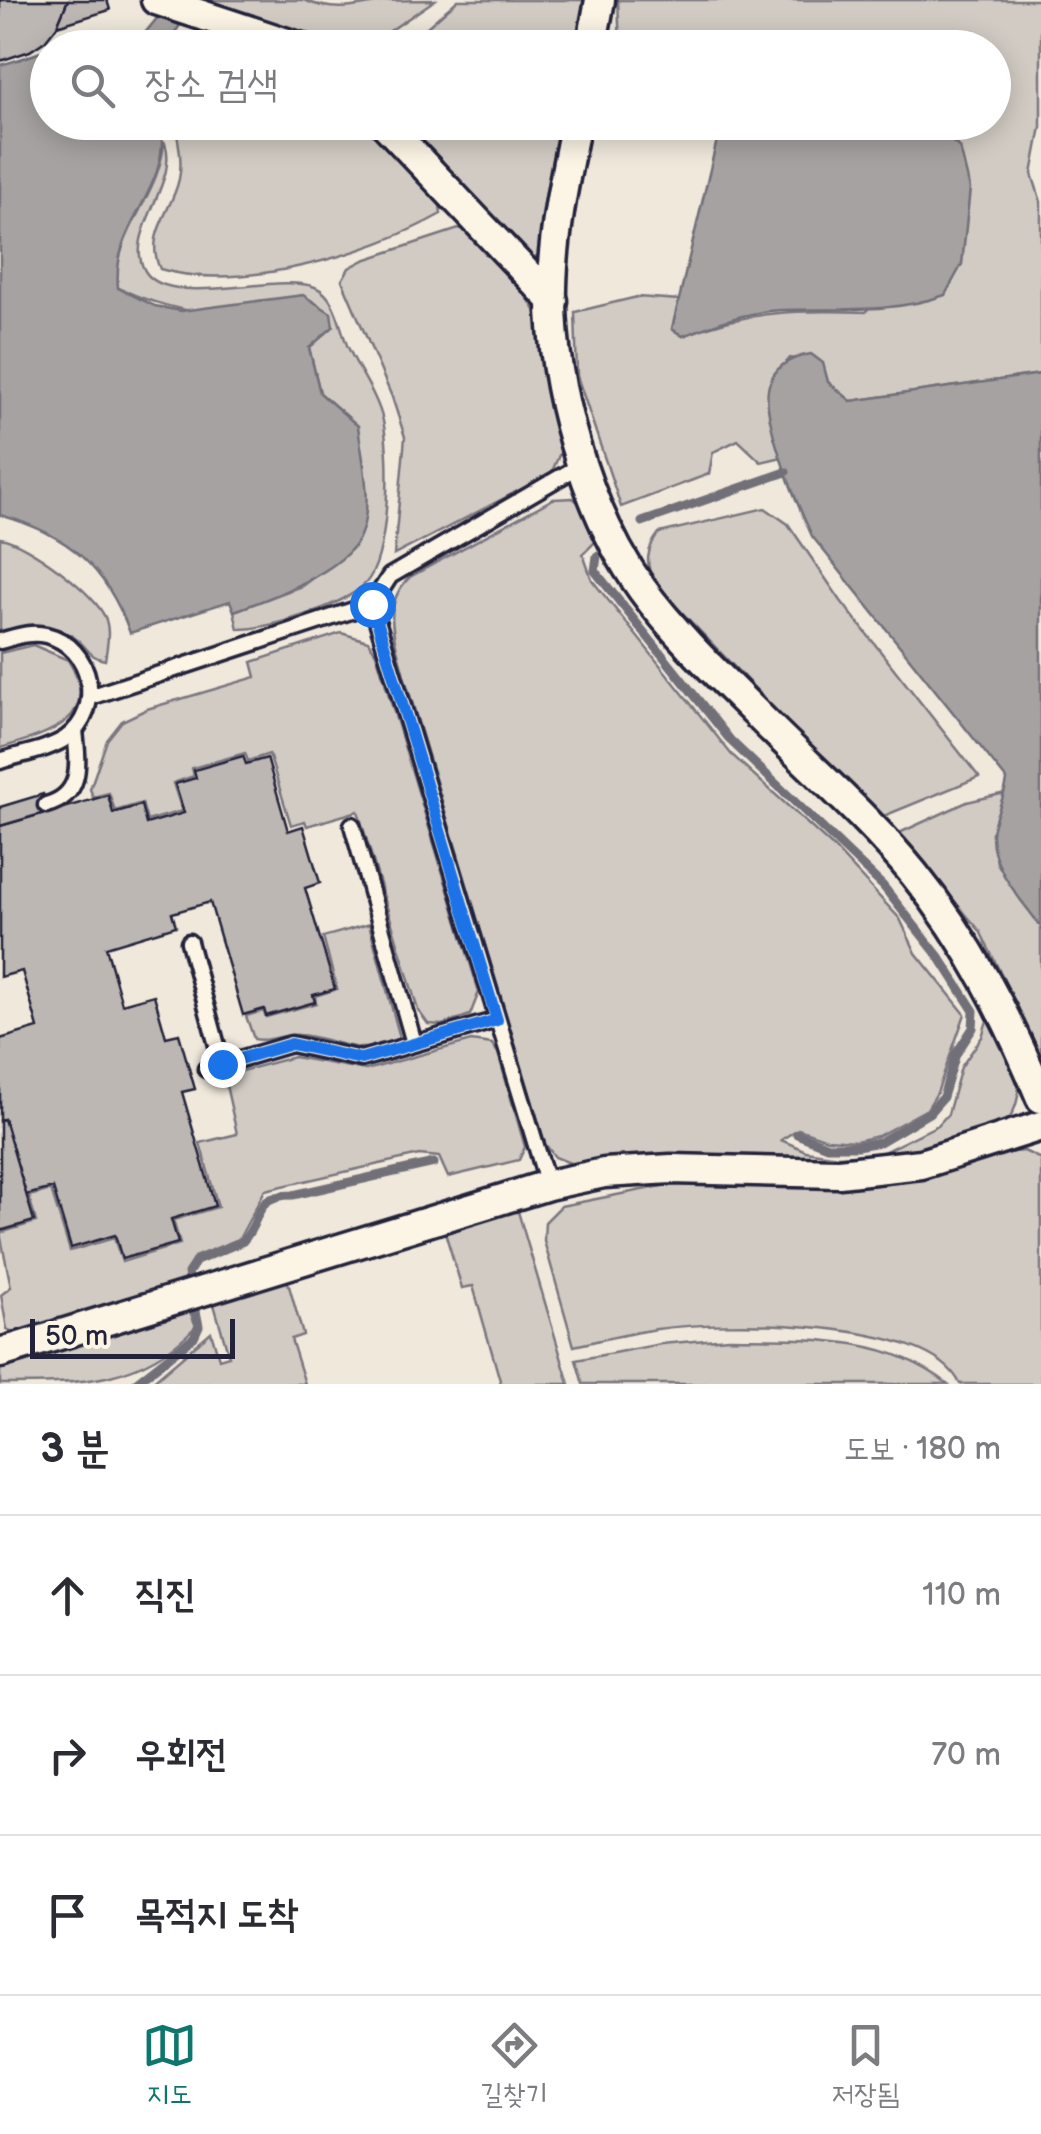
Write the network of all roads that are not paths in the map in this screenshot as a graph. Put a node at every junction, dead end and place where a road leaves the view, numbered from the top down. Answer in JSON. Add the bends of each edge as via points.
{"nodes":[{"id":1,"x":600,"y":0,"type":"edge"},
{"id":2,"x":160,"y":3,"type":"edge"},
{"id":3,"x":245,"y":30,"type":"edge"},
{"id":4,"x":594,"y":30,"type":"edge"},
{"id":5,"x":400,"y":140,"type":"edge"},
{"id":6,"x":573,"y":140,"type":"edge"},
{"id":7,"x":553,"y":301,"type":"junction"},
{"id":8,"x":581,"y":465,"type":"junction"},
{"id":9,"x":372,"y":604,"type":"junction"},
{"id":10,"x":0,"y":641,"type":"edge"},
{"id":11,"x":90,"y":696,"type":"junction"},
{"id":12,"x":75,"y":730,"type":"junction"},
{"id":13,"x":0,"y":760,"type":"edge"},
{"id":14,"x":46,"y":805,"type":"dead end"},
{"id":15,"x":352,"y":825,"type":"dead end"},
{"id":16,"x":188,"y":942,"type":"dead end"},
{"id":17,"x":497,"y":1020,"type":"junction"},
{"id":18,"x":414,"y":1043,"type":"junction"},
{"id":19,"x":222,"y":1064,"type":"junction"},
{"id":20,"x":206,"y":1069,"type":"dead end"},
{"id":21,"x":1041,"y":1098,"type":"edge"},
{"id":22,"x":1041,"y":1126,"type":"edge"},
{"id":23,"x":548,"y":1185,"type":"junction"},
{"id":24,"x":0,"y":1352,"type":"edge"}],
"edges":[{"from":1,"to":4,"type":"street"},
{"from":2,"to":3,"type":"street"},
{"from":5,"to":7,"type":"street"},
{"from":6,"to":7,"type":"street"},
{"from":7,"to":8,"type":"street","via":[[555,344]]},
{"from":8,"to":9,"type":"lane","via":[[390,576]]},
{"from":8,"to":21,"type":"street","via":[[641,588],[914,874],[972,954]]},
{"from":9,"to":11,"type":"lane"},
{"from":9,"to":17,"type":"lane"},
{"from":10,"to":11,"type":"lane","via":[[32,634],[60,640],[82,661]]},
{"from":11,"to":12,"type":"lane"},
{"from":12,"to":13,"type":"lane","via":[[50,746]]},
{"from":12,"to":14,"type":"lane","via":[[74,786],[61,801]]},
{"from":15,"to":18,"type":"lane"},
{"from":16,"to":19,"type":"lane"},
{"from":17,"to":18,"type":"lane"},
{"from":17,"to":23,"type":"lane"},
{"from":18,"to":19,"type":"lane","via":[[361,1059],[291,1044]]},
{"from":19,"to":20,"type":"lane"},
{"from":22,"to":23,"type":"street","via":[[889,1168],[671,1169]]},
{"from":23,"to":24,"type":"street"}]}
